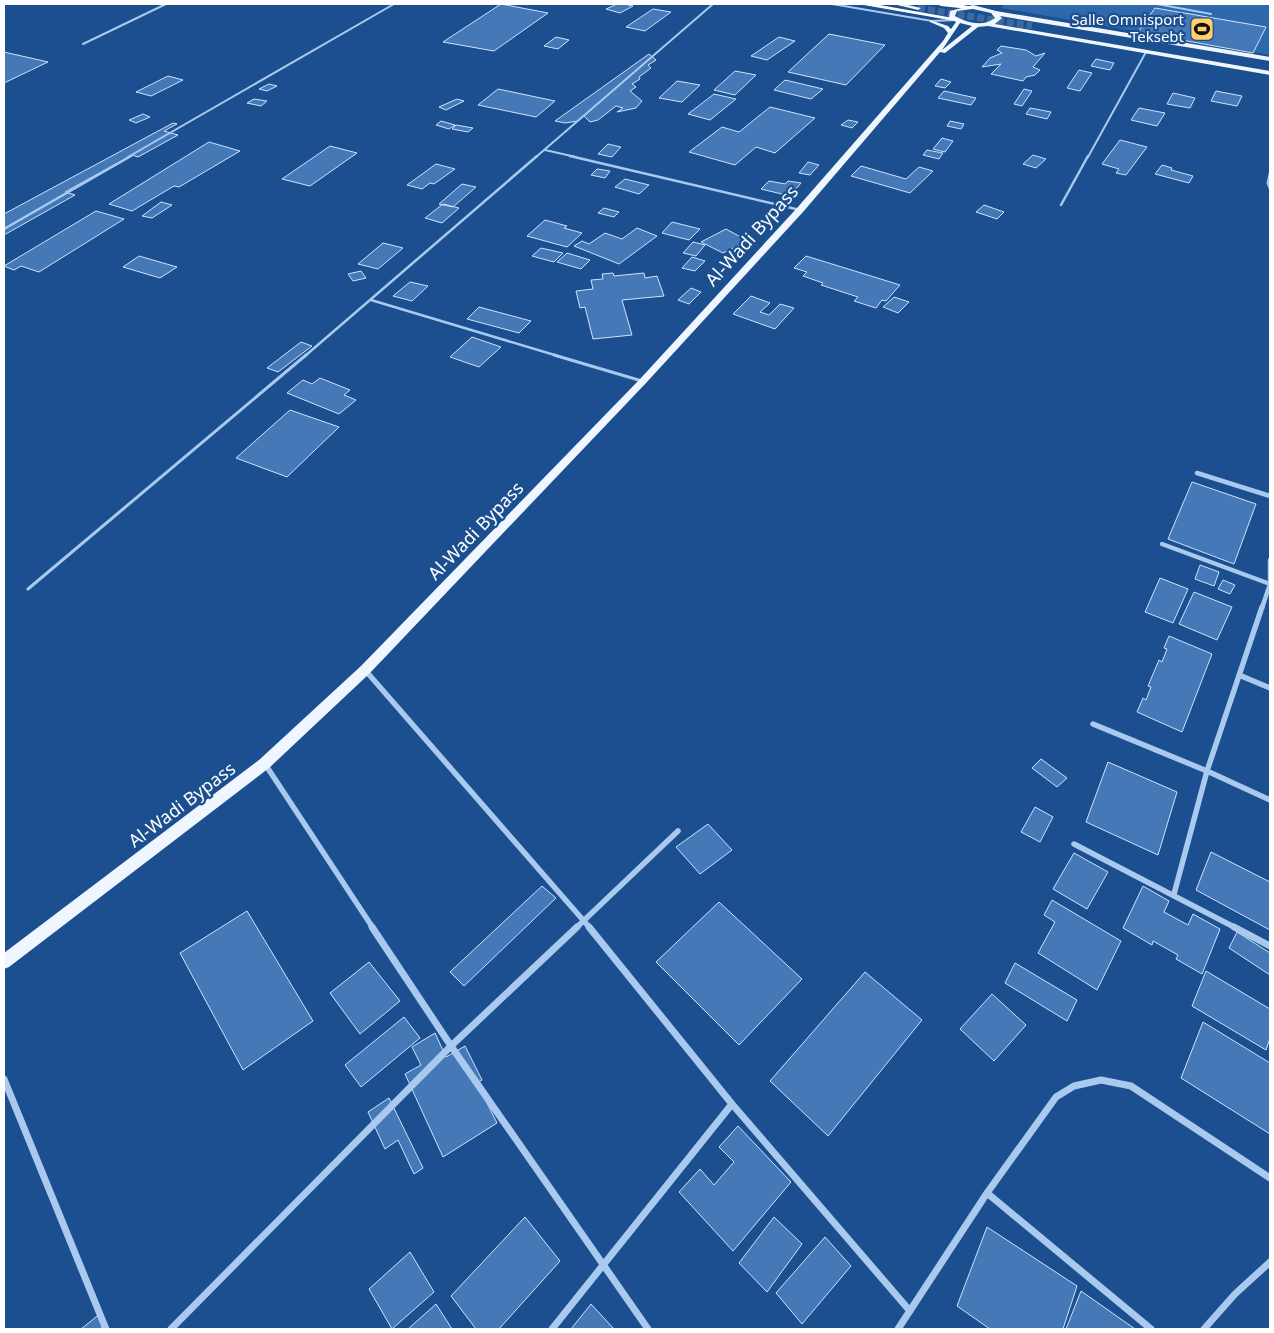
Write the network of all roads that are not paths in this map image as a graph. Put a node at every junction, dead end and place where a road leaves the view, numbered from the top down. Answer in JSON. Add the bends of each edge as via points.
{"nodes":[{"id":1,"x":166,"y":4,"type":"edge"},
{"id":2,"x":394,"y":4,"type":"edge"},
{"id":3,"x":712,"y":4,"type":"edge"},
{"id":4,"x":832,"y":4,"type":"edge"},
{"id":5,"x":862,"y":4,"type":"edge"},
{"id":6,"x":896,"y":4,"type":"edge"},
{"id":7,"x":941,"y":4,"type":"edge"},
{"id":8,"x":996,"y":4,"type":"edge"},
{"id":9,"x":1157,"y":4,"type":"edge"},
{"id":10,"x":918,"y":5,"type":"edge"},
{"id":11,"x":973,"y":6,"type":"edge"},
{"id":12,"x":994,"y":12,"type":"junction"},
{"id":13,"x":1211,"y":14,"type":"dead end"},
{"id":14,"x":957,"y":20,"type":"junction"},
{"id":15,"x":932,"y":21,"type":"junction"},
{"id":16,"x":987,"y":24,"type":"junction"},
{"id":17,"x":977,"y":25,"type":"junction"},
{"id":18,"x":1033,"y":25,"type":"tunnel mouth"},
{"id":19,"x":950,"y":32,"type":"junction"},
{"id":20,"x":83,"y":44,"type":"dead end"},
{"id":21,"x":1146,"y":52,"type":"junction"},
{"id":22,"x":1270,"y":59,"type":"edge"},
{"id":23,"x":1270,"y":65,"type":"edge"},
{"id":24,"x":922,"y":70,"type":"junction"},
{"id":25,"x":1270,"y":73,"type":"edge"},
{"id":26,"x":544,"y":150,"type":"junction"},
{"id":27,"x":1270,"y":174,"type":"edge"},
{"id":28,"x":1270,"y":188,"type":"edge"},
{"id":29,"x":1061,"y":205,"type":"dead end"},
{"id":30,"x":800,"y":210,"type":"junction"},
{"id":31,"x":4,"y":229,"type":"edge"},
{"id":32,"x":372,"y":300,"type":"junction"},
{"id":33,"x":644,"y":381,"type":"junction"},
{"id":34,"x":1197,"y":473,"type":"dead end"},
{"id":35,"x":1270,"y":496,"type":"edge"},
{"id":36,"x":1162,"y":544,"type":"dead end"},
{"id":37,"x":1270,"y":560,"type":"edge"},
{"id":38,"x":1270,"y":584,"type":"edge"},
{"id":39,"x":28,"y":589,"type":"dead end"},
{"id":40,"x":365,"y":670,"type":"junction"},
{"id":41,"x":1239,"y":675,"type":"junction"},
{"id":42,"x":1270,"y":688,"type":"edge"},
{"id":43,"x":1092,"y":724,"type":"dead end"},
{"id":44,"x":264,"y":764,"type":"junction"},
{"id":45,"x":1207,"y":771,"type":"junction"},
{"id":46,"x":1270,"y":800,"type":"edge"},
{"id":47,"x":678,"y":831,"type":"dead end"},
{"id":48,"x":1074,"y":844,"type":"dead end"},
{"id":49,"x":1174,"y":894,"type":"junction"},
{"id":50,"x":584,"y":920,"type":"junction"},
{"id":51,"x":1270,"y":946,"type":"edge"},
{"id":52,"x":4,"y":962,"type":"edge"},
{"id":53,"x":451,"y":1046,"type":"junction"},
{"id":54,"x":4,"y":1079,"type":"edge"},
{"id":55,"x":732,"y":1104,"type":"junction"},
{"id":56,"x":1270,"y":1178,"type":"edge"},
{"id":57,"x":987,"y":1193,"type":"junction"},
{"id":58,"x":1270,"y":1262,"type":"edge"},
{"id":59,"x":603,"y":1265,"type":"junction"},
{"id":60,"x":910,"y":1311,"type":"junction"},
{"id":61,"x":106,"y":1329,"type":"edge"},
{"id":62,"x":171,"y":1329,"type":"edge"},
{"id":63,"x":552,"y":1329,"type":"edge"},
{"id":64,"x":648,"y":1329,"type":"edge"},
{"id":65,"x":898,"y":1329,"type":"edge"},
{"id":66,"x":1151,"y":1329,"type":"edge"},
{"id":67,"x":1204,"y":1329,"type":"edge"}],
"edges":[{"from":1,"to":20,"type":"lane"},
{"from":2,"to":31,"type":"lane"},
{"from":3,"to":26,"type":"lane"},
{"from":4,"to":15,"type":"lane"},
{"from":5,"to":14,"type":"highway"},
{"from":6,"to":10,"type":"main road"},
{"from":7,"to":11,"type":"highway"},
{"from":8,"to":12,"type":"main road"},
{"from":9,"to":13,"type":"lane"},
{"from":11,"to":12,"type":"main road"},
{"from":11,"to":14,"type":"main road","name":"Al-Wadi Bypass","via":[[954,10],[952,14]]},
{"from":12,"to":16,"type":"main road","via":[[998,21]]},
{"from":12,"to":22,"type":"main road"},
{"from":14,"to":15,"type":"lane"},
{"from":14,"to":17,"type":"main road"},
{"from":14,"to":19,"type":"main road","name":"Al-Wadi Bypass"},
{"from":15,"to":19,"type":"main road"},
{"from":16,"to":17,"type":"main road"},
{"from":16,"to":21,"type":"main road"},
{"from":17,"to":24,"type":"main road","name":"Al-Wadi Bypass"},
{"from":18,"to":23,"type":"main road"},
{"from":19,"to":24,"type":"main road","name":"Al-Wadi Bypass"},
{"from":21,"to":25,"type":"main road"},
{"from":21,"to":29,"type":"lane"},
{"from":24,"to":30,"type":"main road","name":"Al-Wadi Bypass"},
{"from":26,"to":30,"type":"lane"},
{"from":26,"to":32,"type":"lane"},
{"from":27,"to":28,"type":"street"},
{"from":30,"to":33,"type":"main road","name":"Al-Wadi Bypass"},
{"from":32,"to":33,"type":"lane"},
{"from":32,"to":39,"type":"lane"},
{"from":33,"to":40,"type":"main road","name":"Al-Wadi Bypass"},
{"from":34,"to":35,"type":"street"},
{"from":36,"to":38,"type":"street"},
{"from":37,"to":38,"type":"street"},
{"from":38,"to":41,"type":"street"},
{"from":40,"to":44,"type":"main road","name":"Al-Wadi Bypass"},
{"from":40,"to":50,"type":"street"},
{"from":41,"to":42,"type":"street"},
{"from":41,"to":45,"type":"street"},
{"from":43,"to":45,"type":"street"},
{"from":44,"to":52,"type":"main road","name":"Al-Wadi Bypass"},
{"from":44,"to":53,"type":"street"},
{"from":45,"to":46,"type":"street"},
{"from":45,"to":49,"type":"street"},
{"from":47,"to":50,"type":"street"},
{"from":48,"to":49,"type":"street"},
{"from":49,"to":51,"type":"street"},
{"from":50,"to":53,"type":"street"},
{"from":50,"to":55,"type":"street"},
{"from":53,"to":59,"type":"street"},
{"from":53,"to":62,"type":"street"},
{"from":54,"to":61,"type":"street"},
{"from":55,"to":59,"type":"street"},
{"from":55,"to":60,"type":"street"},
{"from":56,"to":57,"type":"street","via":[[1130,1086],[1110,1080],[1091,1080],[1071,1086],[1056,1097]]},
{"from":57,"to":60,"type":"street"},
{"from":57,"to":66,"type":"street"},
{"from":58,"to":67,"type":"street","via":[[1233,1294]]},
{"from":59,"to":63,"type":"street"},
{"from":59,"to":64,"type":"street"},
{"from":60,"to":65,"type":"street"}]}
